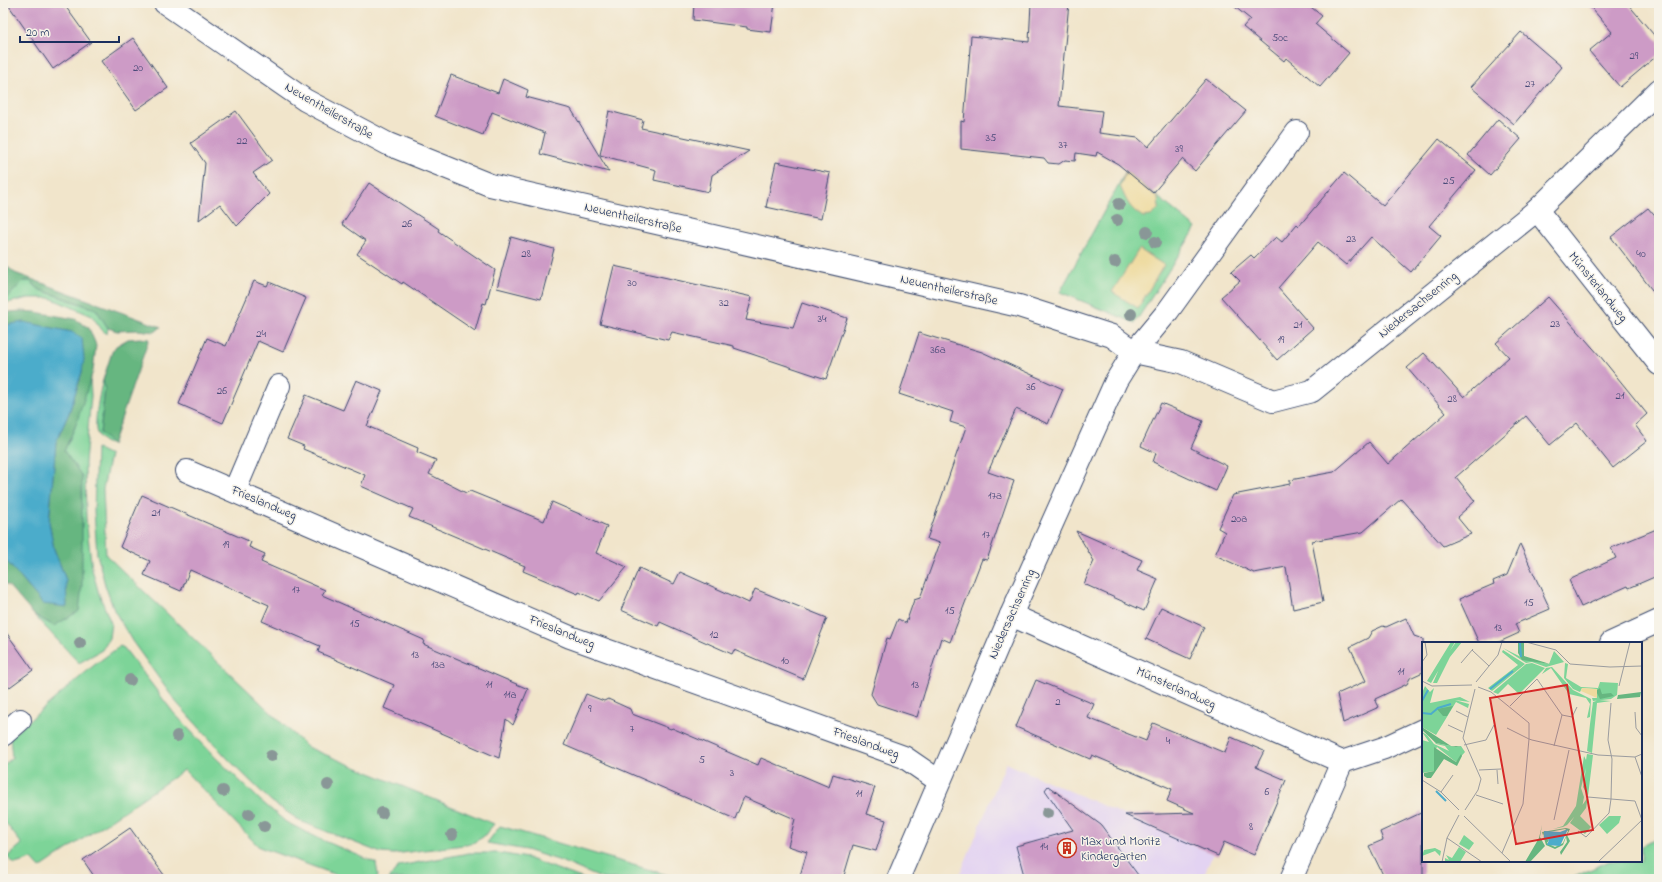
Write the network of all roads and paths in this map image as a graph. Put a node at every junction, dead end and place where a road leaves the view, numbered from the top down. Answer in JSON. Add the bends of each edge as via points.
{"nodes":[{"id":1,"x":165,"y":3,"type":"edge"},
{"id":2,"x":1659,"y":90,"type":"edge"},
{"id":3,"x":1297,"y":132,"type":"dead end"},
{"id":4,"x":1537,"y":210,"type":"junction"},
{"id":5,"x":1134,"y":352,"type":"junction"},
{"id":6,"x":1659,"y":364,"type":"edge"},
{"id":7,"x":279,"y":386,"type":"dead end"},
{"id":8,"x":187,"y":471,"type":"dead end"},
{"id":9,"x":235,"y":490,"type":"junction"},
{"id":10,"x":1011,"y":615,"type":"junction"},
{"id":11,"x":1659,"y":621,"type":"edge"},
{"id":12,"x":1613,"y":642,"type":"edge"},
{"id":13,"x":20,"y":720,"type":"dead end"},
{"id":14,"x":1422,"y":730,"type":"edge"},
{"id":15,"x":3,"y":735,"type":"edge"},
{"id":16,"x":1342,"y":762,"type":"junction"},
{"id":17,"x":940,"y":781,"type":"junction"},
{"id":18,"x":898,"y":879,"type":"edge"},
{"id":19,"x":1294,"y":879,"type":"edge"}],
"edges":[{"from":1,"to":5,"type":"street","name":"Neuentheilerstraße","via":[[305,100],[388,144],[490,185],[1019,306],[1112,336]]},
{"from":2,"to":4,"type":"street","name":"Niedersachsenring"},
{"from":3,"to":5,"type":"street","name":"Niedersachsenring","via":[[1168,312]]},
{"from":4,"to":5,"type":"street","name":"Niedersachsenring","via":[[1312,391],[1274,401],[1182,362]]},
{"from":4,"to":6,"type":"street","name":"Münsterlandweg"},
{"from":5,"to":10,"type":"street","name":"Niedersachsenring","via":[[1116,381]]},
{"from":7,"to":9,"type":"street"},
{"from":8,"to":9,"type":"street","name":"Frieslandweg"},
{"from":9,"to":17,"type":"street","name":"Frieslandweg","via":[[570,636],[904,757]]},
{"from":10,"to":16,"type":"street","name":"Münsterlandweg"},
{"from":10,"to":17,"type":"street","name":"Niedersachsenring"},
{"from":11,"to":12,"type":"street"},
{"from":13,"to":15,"type":"street"},
{"from":14,"to":16,"type":"street","via":[[1384,748]]},
{"from":16,"to":19,"type":"street","via":[[1292,877]]},
{"from":17,"to":18,"type":"street","name":"Niedersachsenring"}]}
